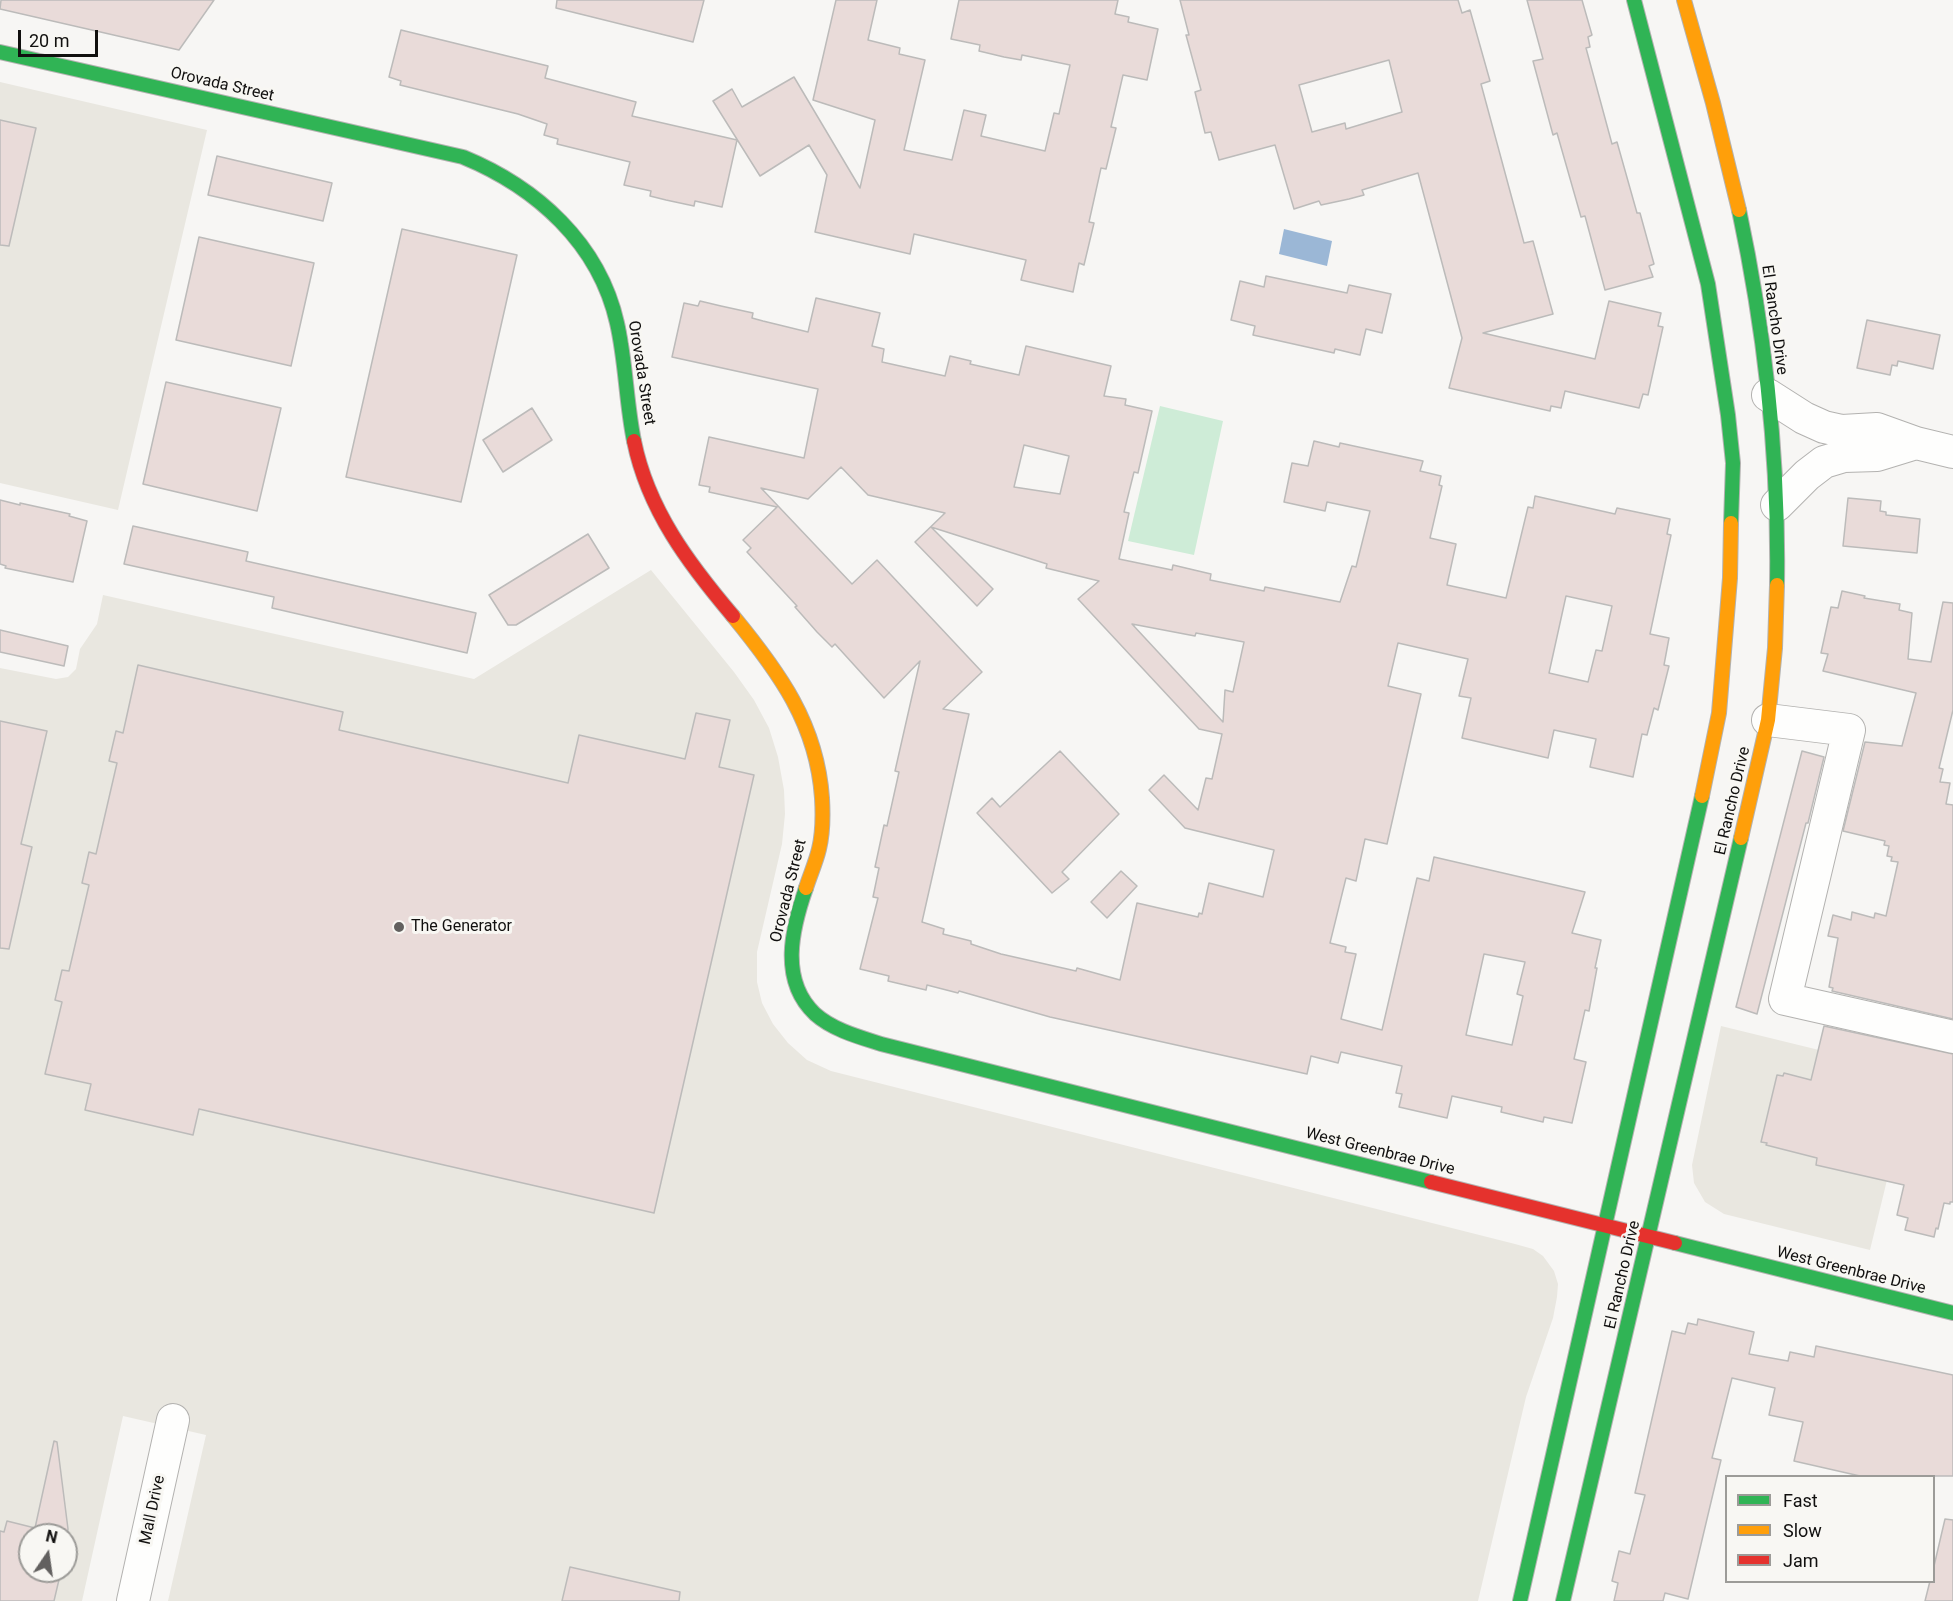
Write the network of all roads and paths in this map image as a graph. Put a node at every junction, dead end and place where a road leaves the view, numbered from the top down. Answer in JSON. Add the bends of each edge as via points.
{"nodes":[{"id":1,"x":1634,"y":0,"type":"edge"},
{"id":2,"x":1684,"y":0,"type":"edge"},
{"id":3,"x":0,"y":52,"type":"edge"},
{"id":4,"x":1768,"y":395,"type":"junction"},
{"id":5,"x":1916,"y":443,"type":"junction"},
{"id":6,"x":1953,"y":452,"type":"edge"},
{"id":7,"x":1777,"y":505,"type":"junction"},
{"id":8,"x":1764,"y":562,"type":"dead end"},
{"id":9,"x":1777,"y":579,"type":"junction"},
{"id":10,"x":1768,"y":720,"type":"junction"},
{"id":11,"x":807,"y":1005,"type":"joint"},
{"id":12,"x":1953,"y":1037,"type":"edge"},
{"id":13,"x":1606,"y":1226,"type":"junction"},
{"id":14,"x":1649,"y":1237,"type":"junction"},
{"id":15,"x":1953,"y":1313,"type":"edge"},
{"id":16,"x":173,"y":1420,"type":"dead end"},
{"id":17,"x":133,"y":1601,"type":"edge"},
{"id":18,"x":1520,"y":1601,"type":"edge"},
{"id":19,"x":1563,"y":1601,"type":"edge"}],
"edges":[{"from":1,"to":13,"type":"main road","name":"El Rancho Drive","via":[[1708,284],[1739,467],[1719,713]]},
{"from":2,"to":4,"type":"main road","name":"El Rancho Drive","via":[[1738,206]]},
{"from":3,"to":11,"type":"main road","name":"Orovada Street","via":[[464,157],[513,182],[571,231],[594,264],[612,304],[623,344],[631,425],[641,470],[658,514],[685,557],[767,657],[807,728],[818,767],[822,806],[820,848],[790,947],[794,977]]},
{"from":4,"to":5,"type":"street","via":[[1824,427],[1842,431],[1877,429]]},
{"from":4,"to":7,"type":"main road","name":"El Rancho Drive"},
{"from":5,"to":6,"type":"street"},
{"from":5,"to":7,"type":"street","via":[[1877,455],[1844,456],[1824,462]]},
{"from":7,"to":9,"type":"main road","name":"El Rancho Drive"},
{"from":8,"to":9,"type":"main road"},
{"from":9,"to":10,"type":"main road","name":"El Rancho Drive"},
{"from":10,"to":12,"type":"street","via":[[1849,730],[1785,999]]},
{"from":10,"to":14,"type":"main road","name":"El Rancho Drive"},
{"from":11,"to":13,"type":"main road","name":"West Greenbrae Drive","via":[[854,1036]]},
{"from":13,"to":14,"type":"main road","name":"West Greenbrae Drive"},
{"from":13,"to":18,"type":"main road","name":"El Rancho Drive"},
{"from":14,"to":15,"type":"main road","name":"West Greenbrae Drive"},
{"from":14,"to":19,"type":"main road","name":"El Rancho Drive"},
{"from":16,"to":17,"type":"street","name":"Mall Drive"}]}
